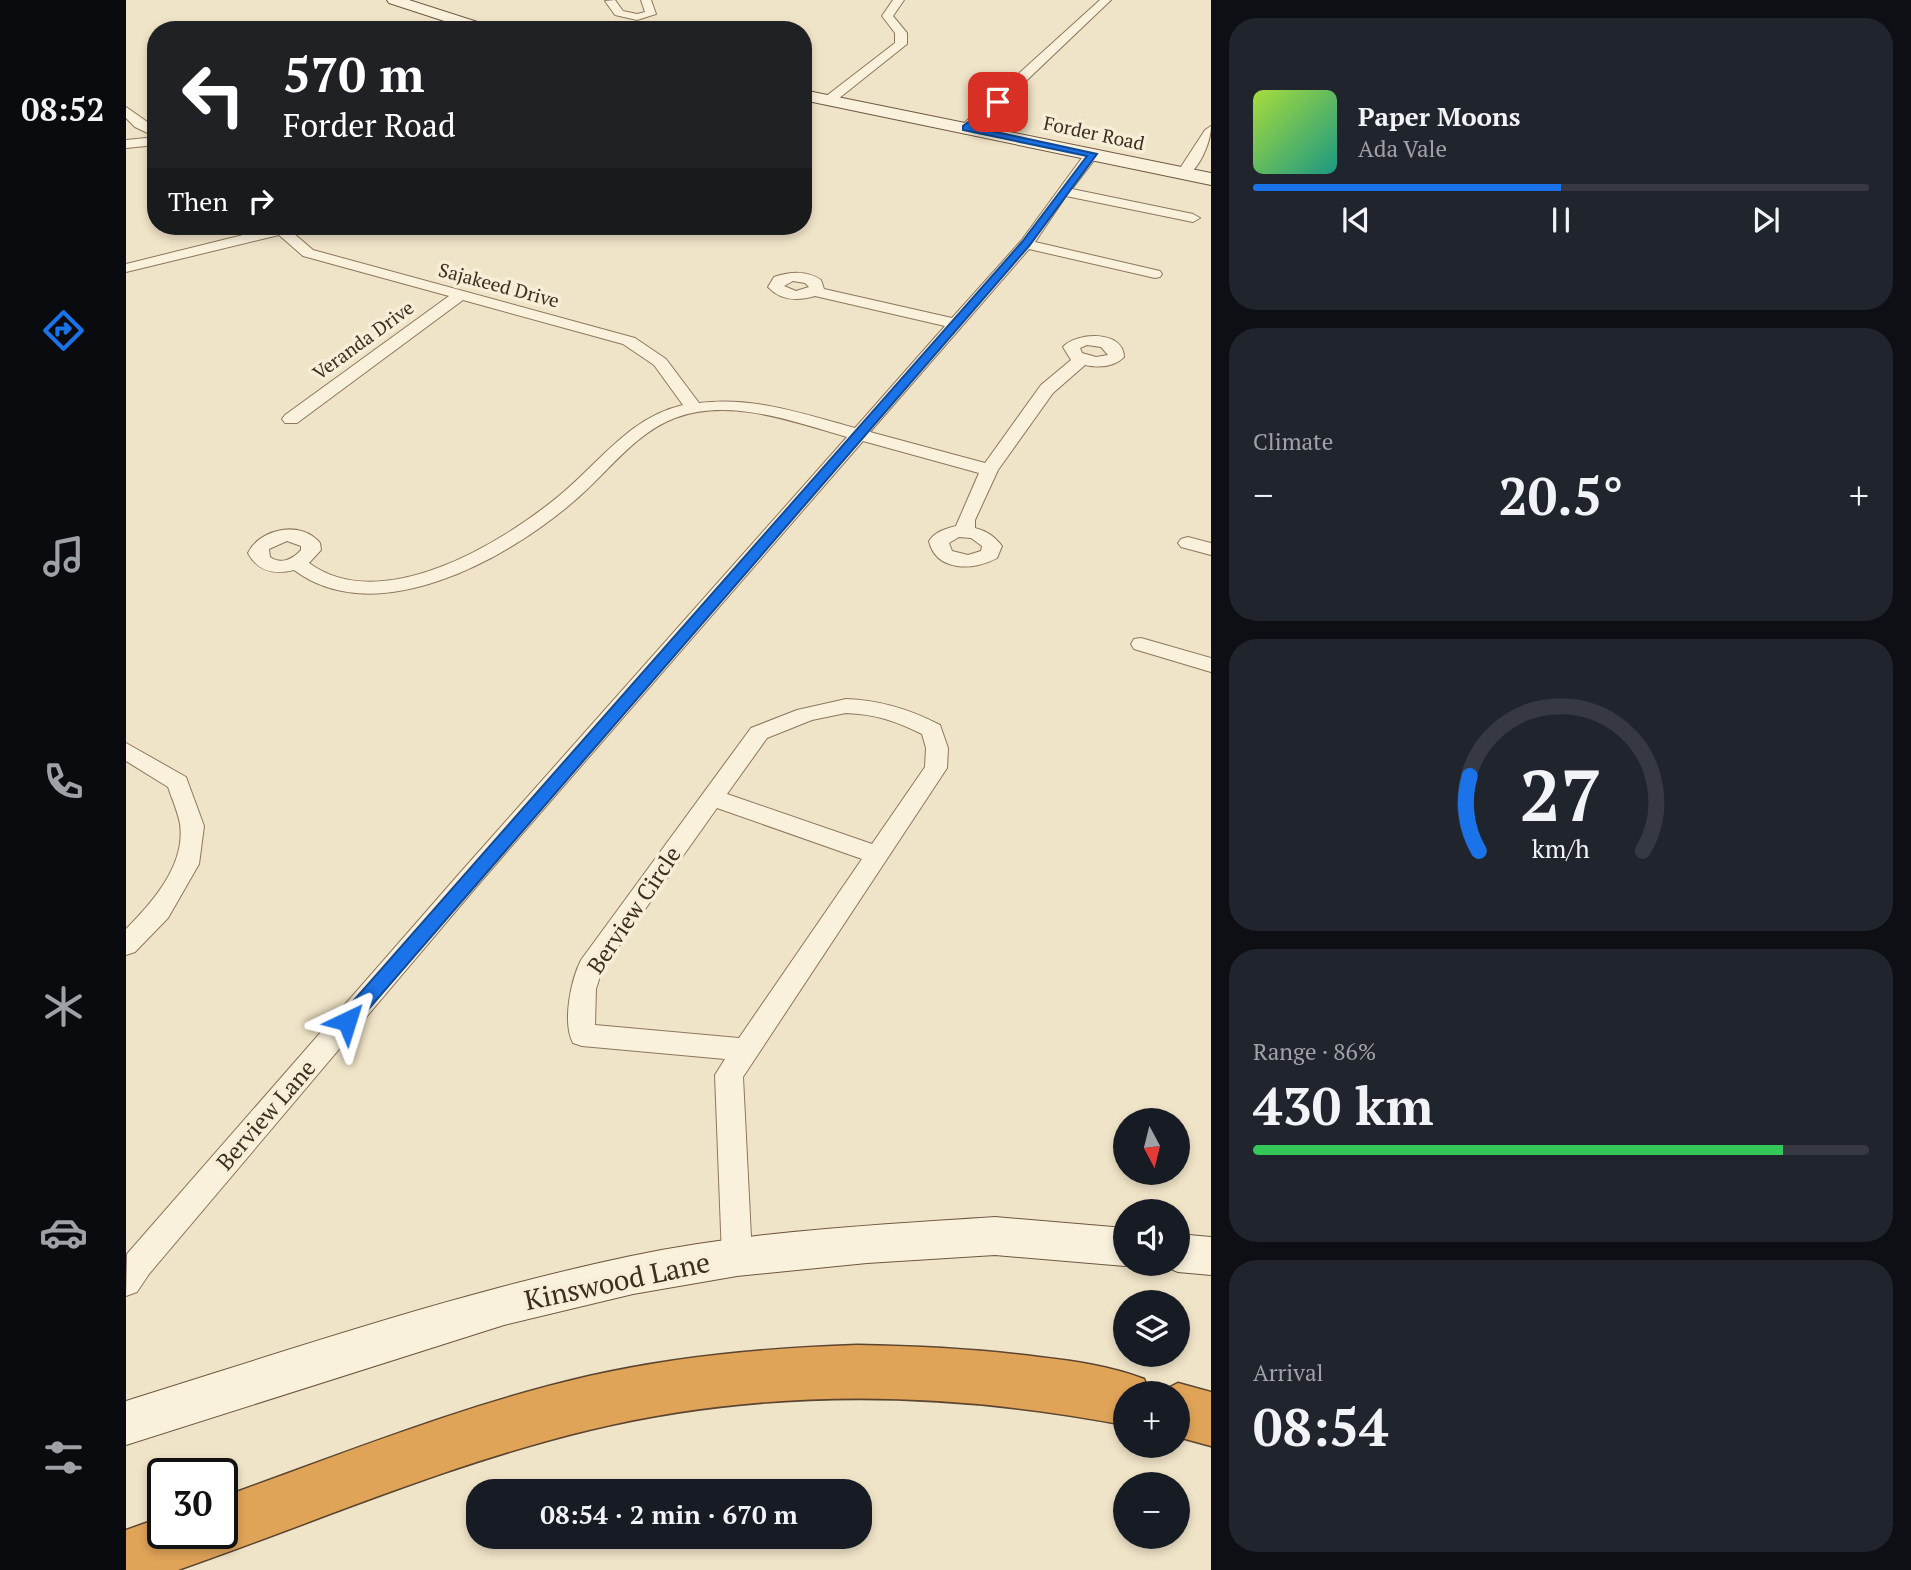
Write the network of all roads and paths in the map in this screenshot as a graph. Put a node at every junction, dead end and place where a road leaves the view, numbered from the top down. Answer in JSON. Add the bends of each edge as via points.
{"nodes":[{"id":1,"x":394,"y":0,"type":"edge"},
{"id":2,"x":595,"y":0,"type":"edge"},
{"id":3,"x":646,"y":0,"type":"edge"},
{"id":4,"x":899,"y":0,"type":"edge"},
{"id":5,"x":1106,"y":0,"type":"edge"},
{"id":6,"x":610,"y":1,"type":"edge"},
{"id":7,"x":624,"y":1,"type":"edge"},
{"id":8,"x":459,"y":21,"type":"edge"},
{"id":9,"x":812,"y":97,"type":"edge"},
{"id":10,"x":829,"y":100,"type":"junction"},
{"id":11,"x":126,"y":111,"type":"edge"},
{"id":12,"x":147,"y":128,"type":"edge"},
{"id":13,"x":966,"y":128,"type":"junction"},
{"id":14,"x":1211,"y":130,"type":"edge"},
{"id":15,"x":147,"y":142,"type":"edge"},
{"id":16,"x":126,"y":144,"type":"edge"},
{"id":17,"x":1092,"y":154,"type":"junction"},
{"id":18,"x":1184,"y":173,"type":"junction"},
{"id":19,"x":1211,"y":179,"type":"edge"},
{"id":20,"x":1063,"y":191,"type":"junction"},
{"id":21,"x":1193,"y":218,"type":"dead end"},
{"id":22,"x":252,"y":235,"type":"edge"},
{"id":23,"x":287,"y":235,"type":"edge"},
{"id":24,"x":1026,"y":244,"type":"junction"},
{"id":25,"x":126,"y":268,"type":"edge"},
{"id":26,"x":1155,"y":274,"type":"dead end"},
{"id":27,"x":815,"y":290,"type":"dead end"},
{"id":28,"x":460,"y":295,"type":"junction"},
{"id":29,"x":956,"y":324,"type":"junction"},
{"id":30,"x":1082,"y":359,"type":"dead end"},
{"id":31,"x":694,"y":408,"type":"junction"},
{"id":32,"x":291,"y":419,"type":"dead end"},
{"id":33,"x":860,"y":435,"type":"junction"},
{"id":34,"x":989,"y":470,"type":"junction"},
{"id":35,"x":965,"y":532,"type":"dead end"},
{"id":36,"x":1188,"y":543,"type":"dead end"},
{"id":37,"x":1211,"y":549,"type":"edge"},
{"id":38,"x":296,"y":563,"type":"dead end"},
{"id":39,"x":1141,"y":644,"type":"dead end"},
{"id":40,"x":1211,"y":665,"type":"edge"},
{"id":41,"x":126,"y":751,"type":"edge"},
{"id":42,"x":713,"y":798,"type":"junction"},
{"id":43,"x":877,"y":855,"type":"junction"},
{"id":44,"x":126,"y":945,"type":"edge"},
{"id":45,"x":746,"y":1050,"type":"junction"},
{"id":46,"x":1113,"y":1246,"type":"edge"},
{"id":47,"x":1190,"y":1254,"type":"edge"},
{"id":48,"x":1211,"y":1256,"type":"edge"},
{"id":49,"x":737,"y":1257,"type":"junction"},
{"id":50,"x":126,"y":1282,"type":"edge"},
{"id":51,"x":1113,"y":1396,"type":"edge"},
{"id":52,"x":1190,"y":1413,"type":"edge"},
{"id":53,"x":1211,"y":1419,"type":"edge"},
{"id":54,"x":126,"y":1423,"type":"edge"},
{"id":55,"x":238,"y":1520,"type":"edge"},
{"id":56,"x":155,"y":1549,"type":"edge"},
{"id":57,"x":126,"y":1559,"type":"edge"}],
"edges":[{"from":1,"to":8,"type":"main road"},
{"from":2,"to":6,"type":"street"},
{"from":3,"to":6,"type":"street","via":[[651,13],[637,17],[619,13]]},
{"from":4,"to":10,"type":"street","via":[[887,16],[901,33],[901,44]]},
{"from":5,"to":13,"type":"street"},
{"from":6,"to":7,"type":"street"},
{"from":9,"to":10,"type":"main road","name":"Forder Road"},
{"from":10,"to":13,"type":"main road","name":"Forder Road"},
{"from":11,"to":12,"type":"street"},
{"from":13,"to":17,"type":"main road","name":"Forder Road"},
{"from":14,"to":18,"type":"street"},
{"from":15,"to":16,"type":"street"},
{"from":17,"to":18,"type":"main road","name":"Forder Road"},
{"from":17,"to":20,"type":"street","name":"Berview Lane"},
{"from":18,"to":19,"type":"main road","name":"Forder Road"},
{"from":20,"to":21,"type":"street"},
{"from":20,"to":24,"type":"street","name":"Berview Lane"},
{"from":22,"to":25,"type":"street"},
{"from":23,"to":28,"type":"street","name":"Sajakeed Drive","via":[[308,253]]},
{"from":24,"to":26,"type":"street"},
{"from":24,"to":29,"type":"street","name":"Berview Lane"},
{"from":27,"to":29,"type":"street"},
{"from":28,"to":31,"type":"street","name":"Sajakeed Drive","via":[[629,341],[660,362]]},
{"from":28,"to":32,"type":"street","name":"Veranda Drive"},
{"from":29,"to":33,"type":"street","name":"Berview Lane"},
{"from":30,"to":34,"type":"street","via":[[1046,389]]},
{"from":31,"to":33,"type":"street","via":[[768,410]]},
{"from":31,"to":38,"type":"street","via":[[666,416],[646,429],[615,450],[538,523],[460,566],[413,582],[370,587],[333,584]]},
{"from":33,"to":34,"type":"street"},
{"from":33,"to":50,"type":"street","name":"Berview Lane","via":[[468,880]]},
{"from":34,"to":35,"type":"street"},
{"from":36,"to":37,"type":"street"},
{"from":39,"to":40,"type":"street"},
{"from":41,"to":44,"type":"street","via":[[178,783],[192,826],[187,864],[159,911]]},
{"from":42,"to":43,"type":"street"},
{"from":42,"to":43,"type":"street","name":"Berview Circle","via":[[759,733],[797,716],[844,705],[904,714],[932,730],[936,768]]},
{"from":42,"to":45,"type":"street","name":"Berview Circle","via":[[590,967],[583,989],[582,1035]]},
{"from":43,"to":45,"type":"street","name":"Berview Circle"},
{"from":45,"to":49,"type":"street","name":"Berview Circle","via":[[729,1075]]},
{"from":46,"to":49,"type":"main road","name":"Kinswood Lane","via":[[995,1236]]},
{"from":47,"to":48,"type":"main road"},
{"from":49,"to":54,"type":"main road","name":"Kinswood Lane","via":[[505,1305]]},
{"from":51,"to":55,"type":"highway","via":[[986,1375],[929,1371],[841,1371],[680,1384],[515,1423]]},
{"from":52,"to":53,"type":"highway"},
{"from":56,"to":57,"type":"highway"}]}
